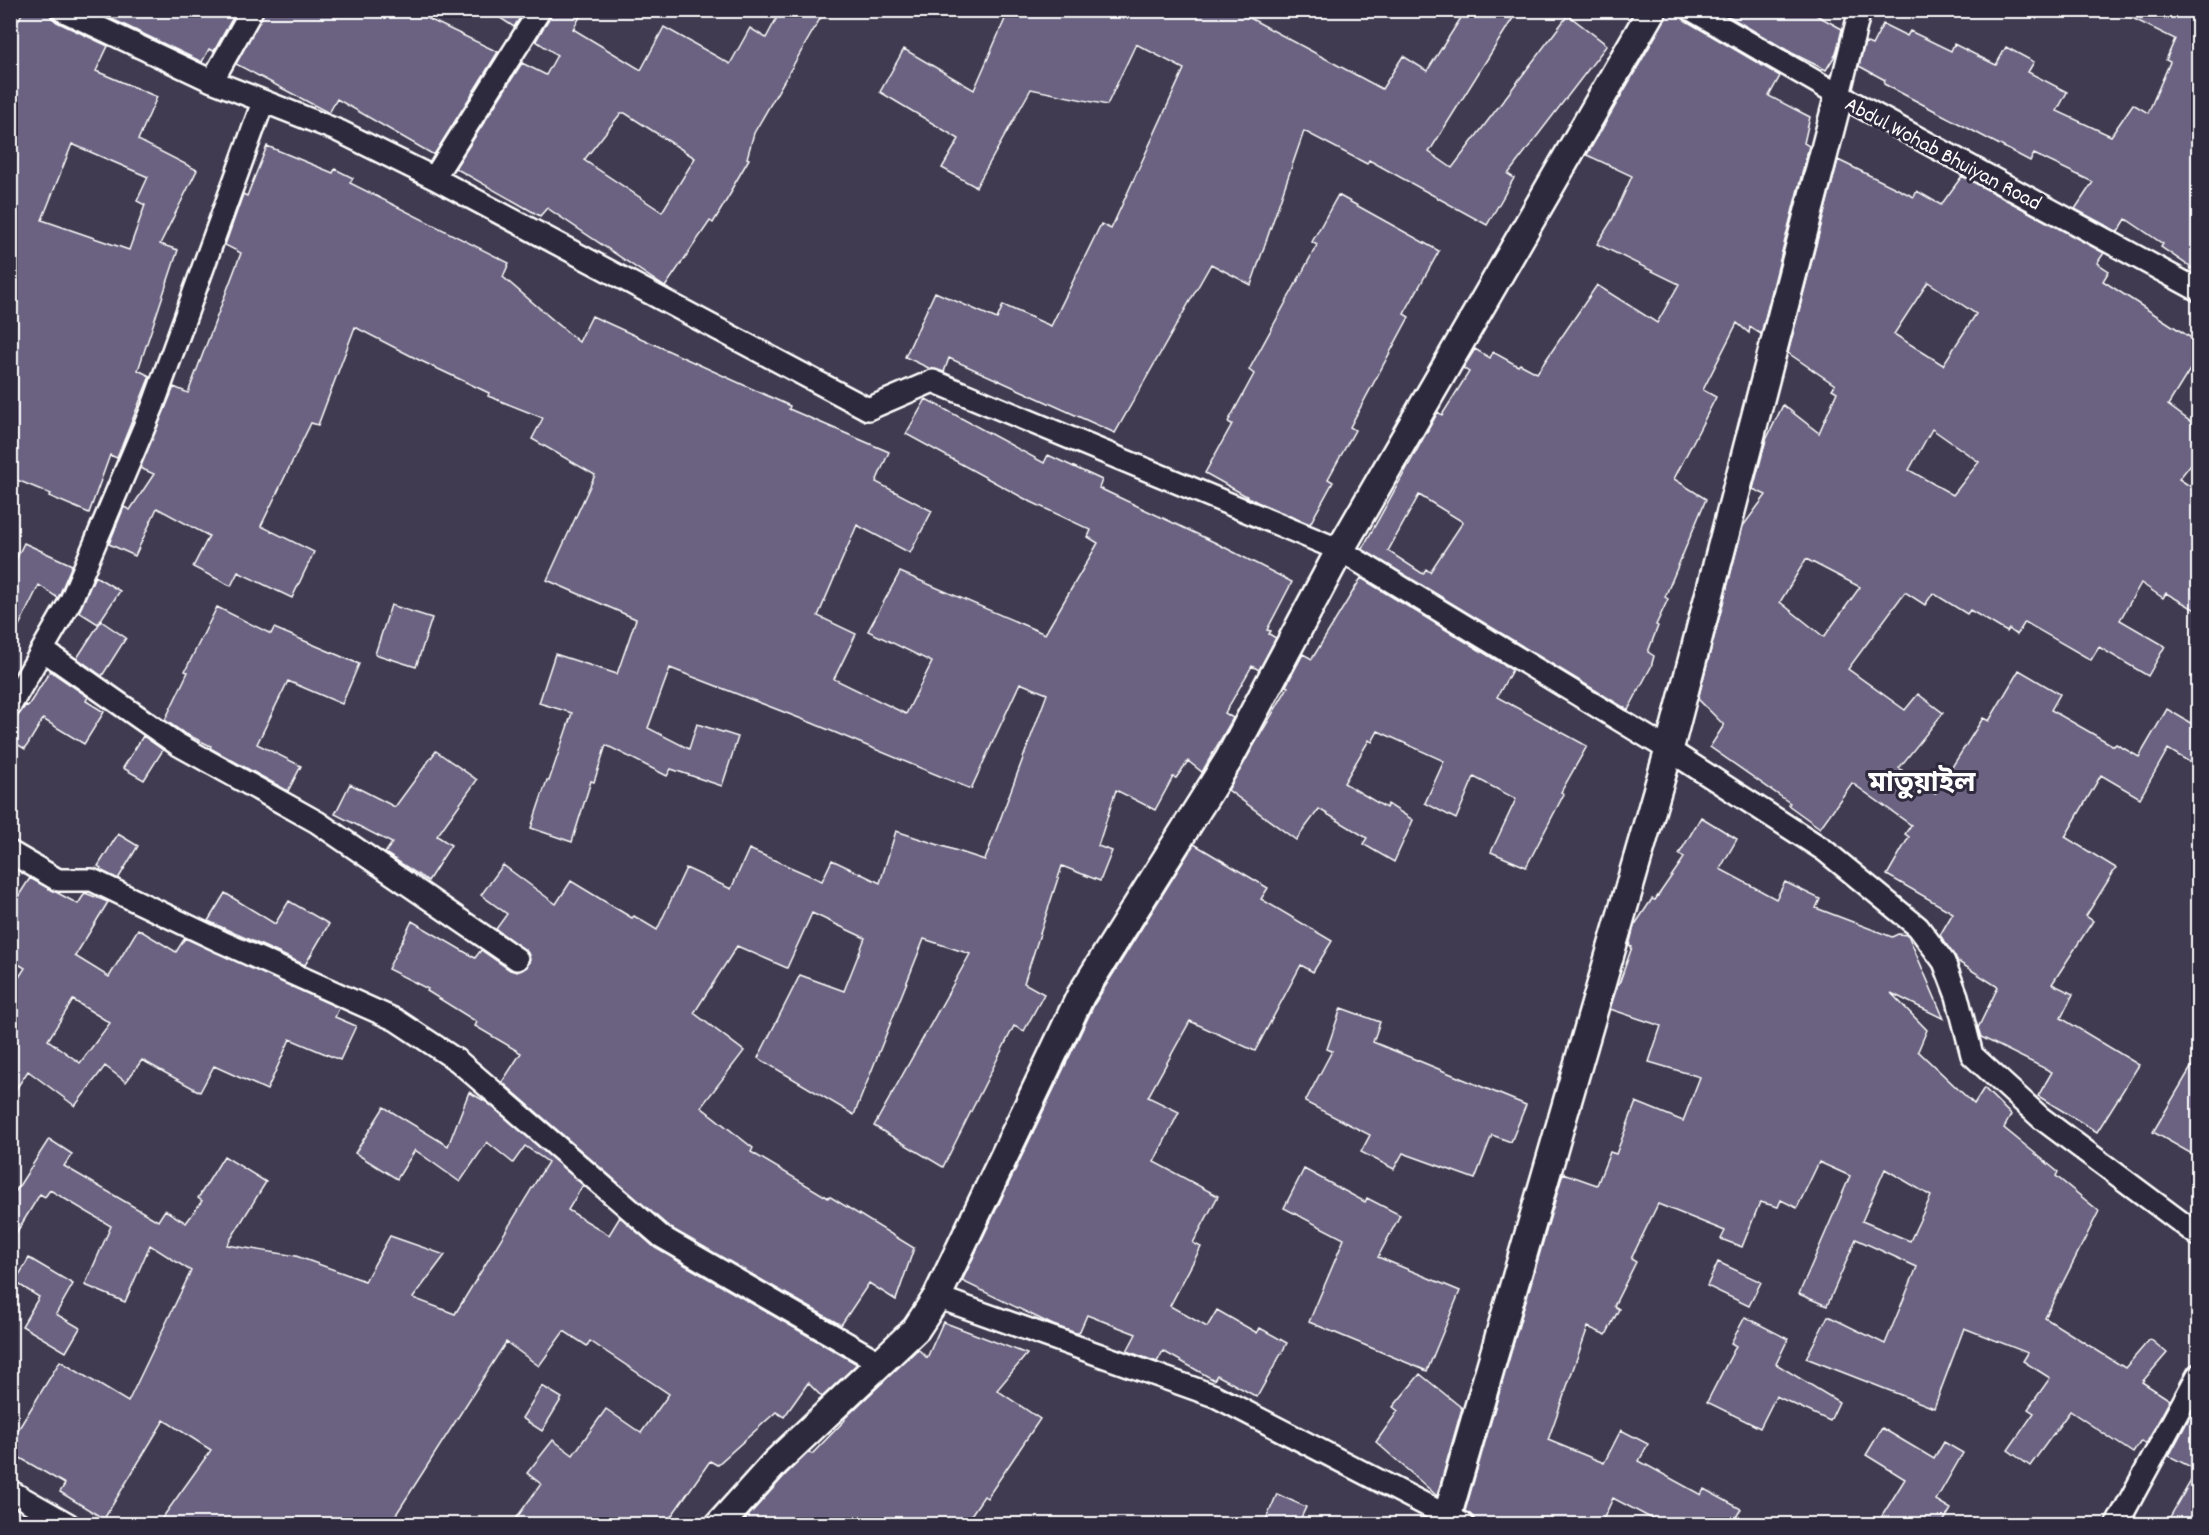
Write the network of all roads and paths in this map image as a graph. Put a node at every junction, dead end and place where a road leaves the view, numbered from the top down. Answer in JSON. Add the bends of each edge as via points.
{"nodes":[{"id":1,"x":62,"y":10,"type":"edge"},
{"id":2,"x":252,"y":10,"type":"edge"},
{"id":3,"x":540,"y":10,"type":"edge"},
{"id":4,"x":1652,"y":10,"type":"edge"},
{"id":5,"x":1692,"y":10,"type":"edge"},
{"id":6,"x":1860,"y":10,"type":"edge"},
{"id":7,"x":212,"y":81,"type":"junction"},
{"id":8,"x":1839,"y":95,"type":"junction"},
{"id":9,"x":263,"y":102,"type":"junction"},
{"id":10,"x":434,"y":178,"type":"junction"},
{"id":11,"x":2199,"y":290,"type":"edge"},
{"id":12,"x":1340,"y":550,"type":"junction"},
{"id":13,"x":43,"y":650,"type":"junction"},
{"id":14,"x":10,"y":706,"type":"edge"},
{"id":15,"x":1669,"y":750,"type":"junction"},
{"id":16,"x":10,"y":852,"type":"edge"},
{"id":17,"x":517,"y":959,"type":"dead end"},
{"id":18,"x":2199,"y":1235,"type":"edge"},
{"id":19,"x":937,"y":1297,"type":"junction"},
{"id":20,"x":879,"y":1362,"type":"junction"},
{"id":21,"x":2199,"y":1375,"type":"edge"},
{"id":22,"x":10,"y":1491,"type":"edge"},
{"id":23,"x":1452,"y":1522,"type":"edge"},
{"id":24,"x":68,"y":1524,"type":"edge"},
{"id":25,"x":720,"y":1524,"type":"edge"},
{"id":26,"x":2117,"y":1524,"type":"edge"}],
"edges":[{"from":1,"to":7,"type":"street"},
{"from":2,"to":7,"type":"street"},
{"from":3,"to":10,"type":"street"},
{"from":4,"to":12,"type":"street"},
{"from":5,"to":8,"type":"street","name":"Abdul Wohab Bhuiyan Road"},
{"from":6,"to":8,"type":"street"},
{"from":7,"to":9,"type":"street"},
{"from":8,"to":11,"type":"street","name":"Abdul Wohab Bhuiyan Road"},
{"from":8,"to":15,"type":"street"},
{"from":9,"to":10,"type":"street","via":[[339,131]]},
{"from":9,"to":13,"type":"street","via":[[153,406],[71,600]]},
{"from":10,"to":12,"type":"street","via":[[868,410],[933,381]]},
{"from":12,"to":15,"type":"street"},
{"from":12,"to":19,"type":"street","via":[[1229,759],[1081,995]]},
{"from":13,"to":14,"type":"street"},
{"from":13,"to":17,"type":"street","via":[[177,744],[317,822]]},
{"from":15,"to":18,"type":"street","via":[[1824,850],[1918,927],[1944,962],[1972,1054],[2041,1118]]},
{"from":15,"to":23,"type":"street"},
{"from":16,"to":20,"type":"street","via":[[58,880],[92,880],[396,1020],[458,1061],[662,1238]]},
{"from":19,"to":20,"type":"street","via":[[916,1329]]},
{"from":19,"to":23,"type":"street","via":[[1215,1396]]},
{"from":20,"to":25,"type":"street","via":[[775,1463]]},
{"from":21,"to":26,"type":"street"},
{"from":22,"to":24,"type":"street"}]}
